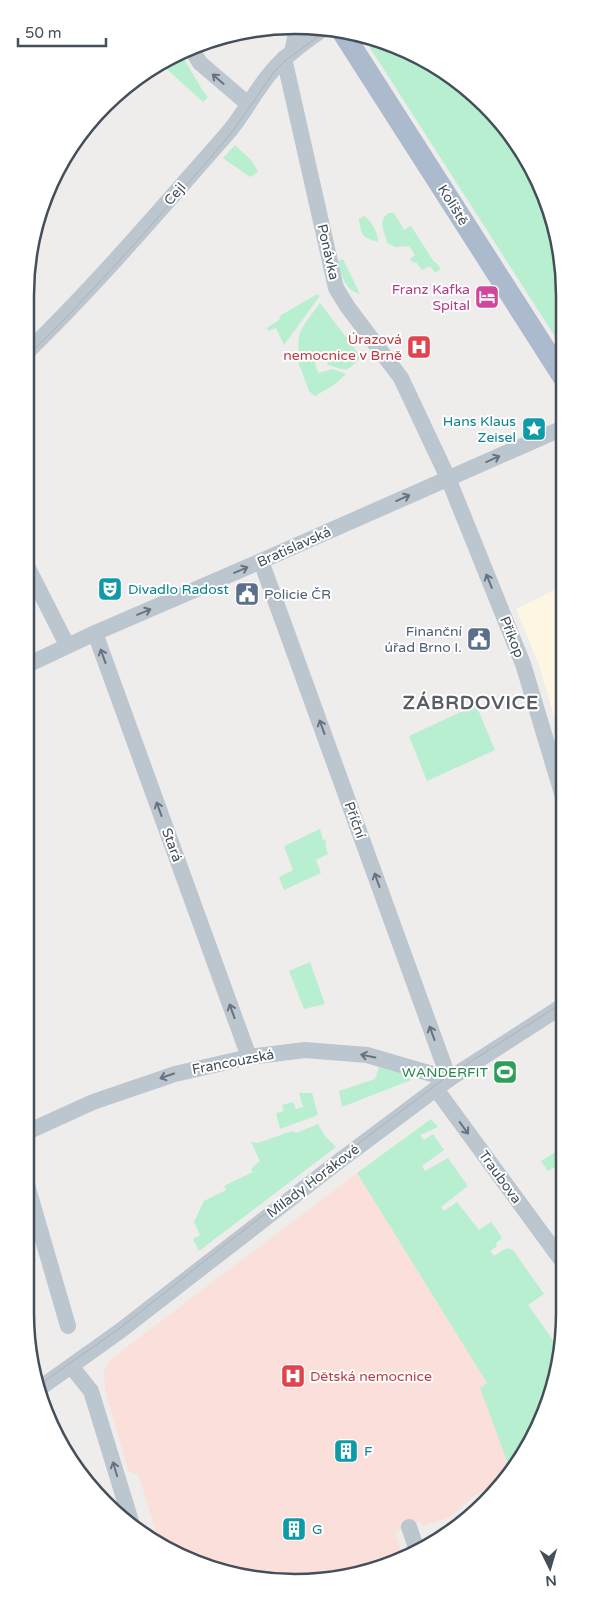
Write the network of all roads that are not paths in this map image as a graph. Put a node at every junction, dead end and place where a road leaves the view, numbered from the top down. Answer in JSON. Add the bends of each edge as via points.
{"nodes":[{"id":1,"x":296,"y":34,"type":"edge"},
{"id":2,"x":315,"y":34,"type":"edge"},
{"id":3,"x":347,"y":39,"type":"edge"},
{"id":4,"x":195,"y":54,"type":"edge"},
{"id":5,"x":288,"y":55,"type":"junction"},
{"id":6,"x":248,"y":104,"type":"junction"},
{"id":7,"x":34,"y":345,"type":"edge"},
{"id":8,"x":556,"y":366,"type":"edge"},
{"id":9,"x":556,"y":431,"type":"edge"},
{"id":10,"x":448,"y":478,"type":"junction"},
{"id":11,"x":261,"y":561,"type":"junction"},
{"id":12,"x":34,"y":580,"type":"edge"},
{"id":13,"x":95,"y":633,"type":"junction"},
{"id":14,"x":67,"y":645,"type":"junction"},
{"id":15,"x":34,"y":662,"type":"edge"},
{"id":16,"x":556,"y":773,"type":"edge"},
{"id":17,"x":556,"y":1010,"type":"edge"},
{"id":18,"x":249,"y":1057,"type":"junction"},
{"id":19,"x":449,"y":1079,"type":"junction"},
{"id":20,"x":436,"y":1089,"type":"junction"},
{"id":21,"x":34,"y":1129,"type":"edge"},
{"id":22,"x":34,"y":1209,"type":"edge"},
{"id":23,"x":556,"y":1252,"type":"edge"},
{"id":24,"x":68,"y":1326,"type":"dead end"},
{"id":25,"x":70,"y":1367,"type":"junction"},
{"id":26,"x":44,"y":1385,"type":"edge"},
{"id":27,"x":129,"y":1514,"type":"edge"},
{"id":28,"x":409,"y":1526,"type":"dead end"},
{"id":29,"x":415,"y":1545,"type":"edge"}],
"edges":[{"from":1,"to":5,"type":"street"},
{"from":2,"to":5,"type":"street","name":"Cejl"},
{"from":3,"to":8,"type":"main road","name":"Koliště"},
{"from":6,"to":4,"type":"street","one_way":true,"via":[[200,63]]},
{"from":5,"to":6,"type":"street","name":"Cejl","via":[[272,70]]},
{"from":5,"to":10,"type":"street","name":"Ponávka","via":[[336,288],[401,378]]},
{"from":6,"to":7,"type":"street","name":"Cejl","via":[[230,130],[130,245]]},
{"from":10,"to":9,"type":"street","name":"Bratislavská","one_way":true},
{"from":11,"to":10,"type":"street","name":"Bratislavská","one_way":true},
{"from":16,"to":10,"type":"street","name":"Příkop","one_way":true,"via":[[523,664]]},
{"from":13,"to":11,"type":"street","name":"Bratislavská","one_way":true},
{"from":19,"to":11,"type":"street","name":"Příční","one_way":true},
{"from":12,"to":14,"type":"street"},
{"from":13,"to":14,"type":"street","name":"Bratislavská"},
{"from":18,"to":13,"type":"street","name":"Stará","one_way":true},
{"from":14,"to":15,"type":"street","name":"Bratislavská"},
{"from":17,"to":19,"type":"street","name":"Milady Horákové"},
{"from":19,"to":18,"type":"street","name":"Francouzská","one_way":true,"via":[[367,1055],[305,1050]]},
{"from":18,"to":21,"type":"street","name":"Francouzská","one_way":true,"via":[[176,1074],[93,1102]]},
{"from":19,"to":20,"type":"street","name":"Milady Horákové"},
{"from":20,"to":23,"type":"street","name":"Traubova","one_way":true},
{"from":20,"to":25,"type":"street","name":"Milady Horákové"},
{"from":22,"to":24,"type":"street"},
{"from":25,"to":26,"type":"street","name":"Milady Horákové"},
{"from":27,"to":25,"type":"street","one_way":true,"via":[[91,1391]]},
{"from":28,"to":29,"type":"street"}]}
